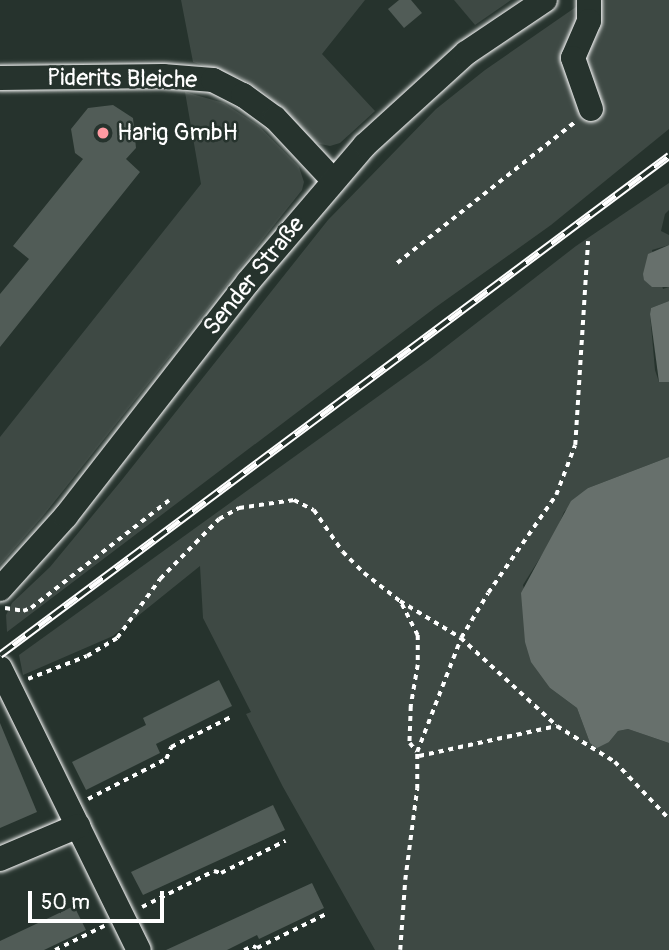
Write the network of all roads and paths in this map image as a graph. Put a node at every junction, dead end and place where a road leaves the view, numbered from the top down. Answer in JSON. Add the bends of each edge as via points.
{"nodes":[{"id":1,"x":545,"y":0,"type":"edge"},
{"id":2,"x":589,"y":0,"type":"edge"},
{"id":3,"x":0,"y":78,"type":"edge"},
{"id":4,"x":591,"y":109,"type":"joint"},
{"id":5,"x":333,"y":180,"type":"junction"},
{"id":6,"x":588,"y":241,"type":"dead end"},
{"id":7,"x":397,"y":263,"type":"dead end"},
{"id":8,"x":169,"y":500,"type":"dead end"},
{"id":9,"x":0,"y":589,"type":"edge"},
{"id":10,"x":400,"y":601,"type":"junction"},
{"id":11,"x":0,"y":605,"type":"edge"},
{"id":12,"x":461,"y":638,"type":"junction"},
{"id":13,"x":6,"y":679,"type":"edge"},
{"id":14,"x":233,"y":716,"type":"dead end"},
{"id":15,"x":557,"y":726,"type":"junction"},
{"id":16,"x":418,"y":754,"type":"junction"},
{"id":17,"x":74,"y":817,"type":"junction"},
{"id":18,"x":669,"y":819,"type":"edge"},
{"id":19,"x":285,"y":841,"type":"dead end"},
{"id":20,"x":0,"y":859,"type":"edge"},
{"id":21,"x":326,"y":914,"type":"dead end"},
{"id":22,"x":122,"y":917,"type":"junction"},
{"id":23,"x":55,"y":950,"type":"edge"},
{"id":24,"x":139,"y":950,"type":"edge"},
{"id":25,"x":244,"y":950,"type":"edge"},
{"id":26,"x":400,"y":950,"type":"edge"}],
"edges":[{"from":1,"to":5,"type":"street","name":"Sender Straße","via":[[440,75]]},
{"from":2,"to":4,"type":"street","via":[[590,22],[573,58]]},
{"from":3,"to":5,"type":"street","name":"Piderits Bleiche","via":[[163,76],[213,80],[275,118]]},
{"from":4,"to":7,"type":"path"},
{"from":5,"to":9,"type":"street","name":"Sender Straße","via":[[66,516]]},
{"from":6,"to":12,"type":"path","via":[[575,445],[555,495]]},
{"from":8,"to":11,"type":"path","via":[[32,608],[10,611]]},
{"from":10,"to":12,"type":"path"},
{"from":10,"to":13,"type":"path","via":[[343,552],[314,510],[294,500],[239,508],[219,519],[160,579],[117,638],[102,649],[34,676]]},
{"from":10,"to":16,"type":"path","via":[[418,635],[410,743]]},
{"from":12,"to":15,"type":"path"},
{"from":12,"to":16,"type":"path"},
{"from":13,"to":17,"type":"street"},
{"from":14,"to":17,"type":"path","via":[[171,747],[166,759]]},
{"from":15,"to":16,"type":"path"},
{"from":15,"to":18,"type":"path","via":[[615,762]]},
{"from":16,"to":26,"type":"path"},
{"from":17,"to":20,"type":"street"},
{"from":17,"to":22,"type":"street"},
{"from":19,"to":22,"type":"path"},
{"from":21,"to":25,"type":"path"},
{"from":22,"to":23,"type":"path"},
{"from":22,"to":24,"type":"street"}]}
